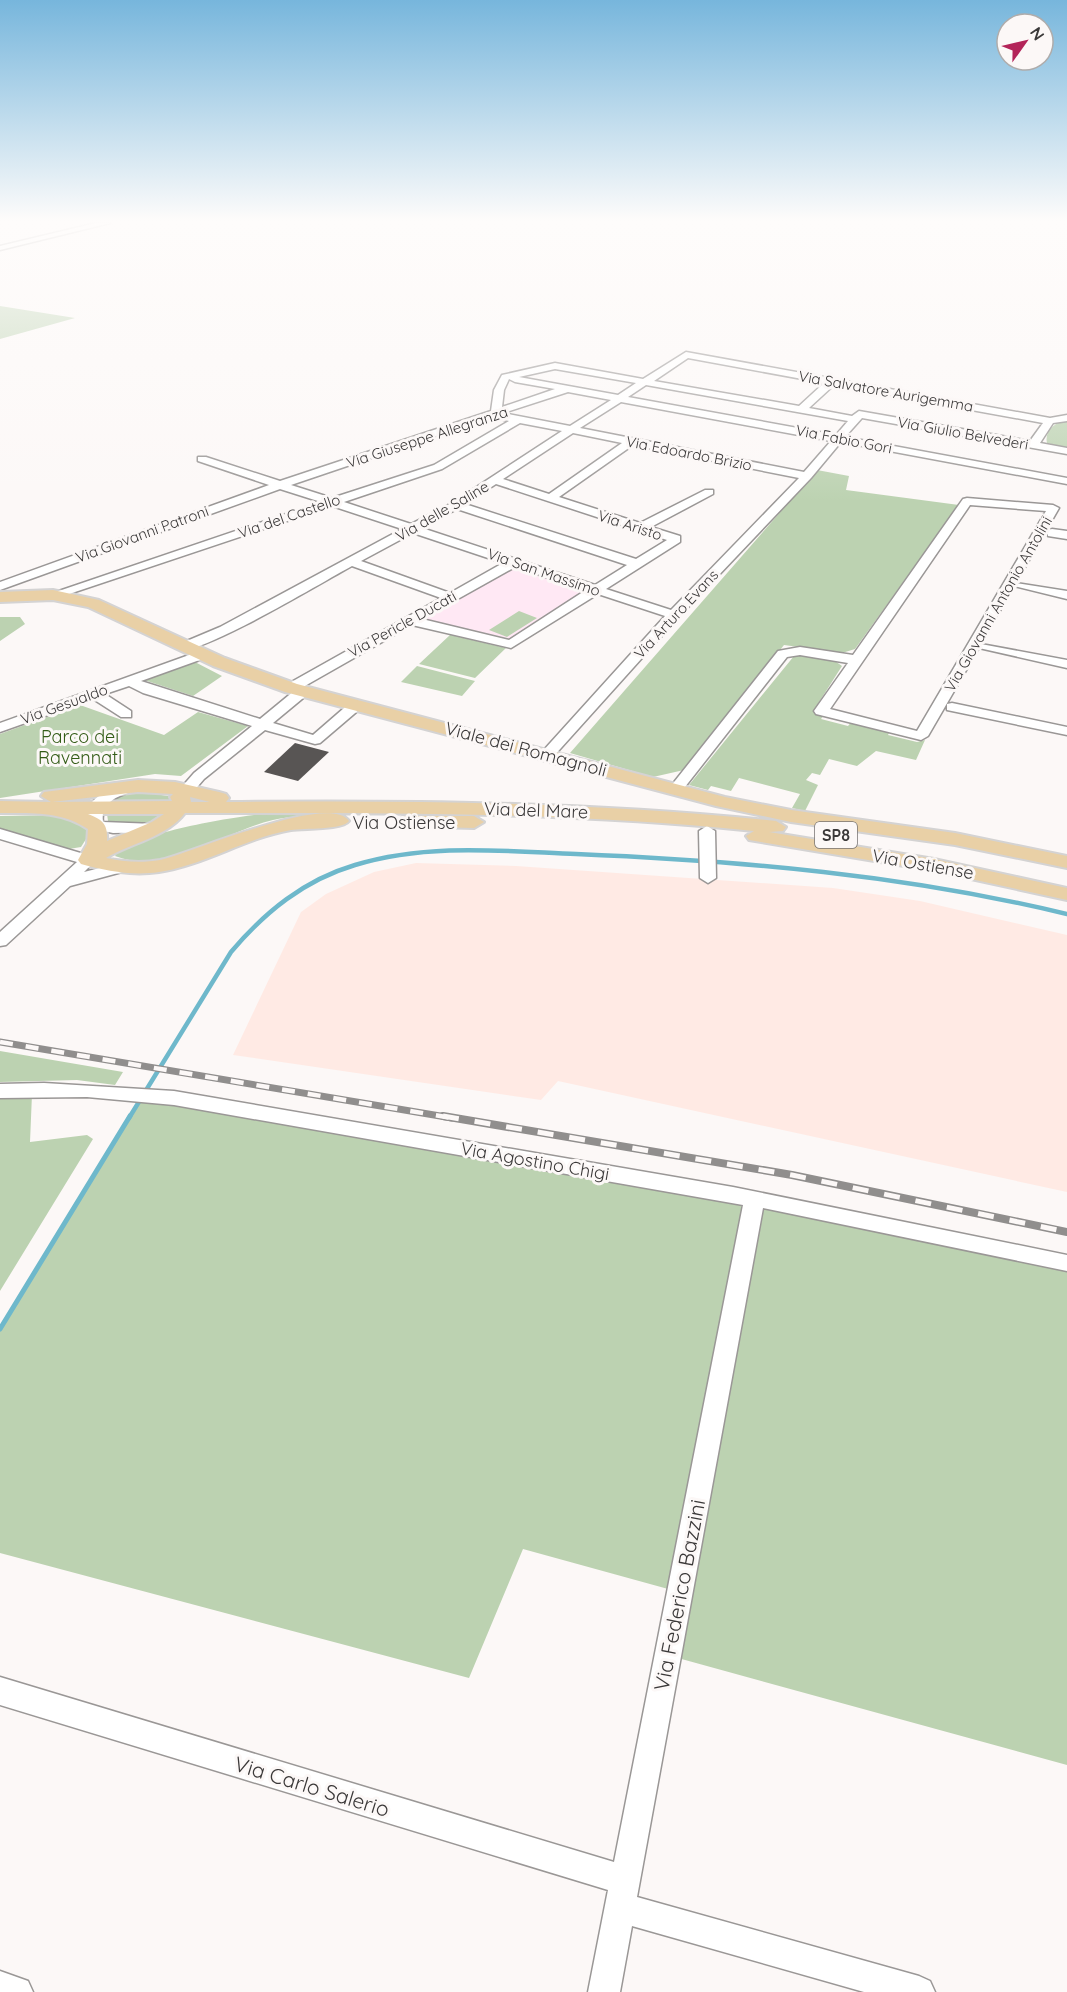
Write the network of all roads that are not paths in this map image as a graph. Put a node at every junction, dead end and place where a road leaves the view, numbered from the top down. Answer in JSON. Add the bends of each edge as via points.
{"nodes":[{"id":1,"x":686,"y":356,"type":"joint"},
{"id":2,"x":505,"y":377,"type":"junction"},
{"id":3,"x":645,"y":381,"type":"junction"},
{"id":4,"x":832,"y":381,"type":"junction"},
{"id":5,"x":569,"y":388,"type":"junction"},
{"id":6,"x":621,"y":397,"type":"junction"},
{"id":7,"x":801,"y":410,"type":"junction"},
{"id":8,"x":496,"y":414,"type":"junction"},
{"id":9,"x":856,"y":417,"type":"junction"},
{"id":10,"x":1067,"y":418,"type":"edge"},
{"id":11,"x":518,"y":420,"type":"junction"},
{"id":12,"x":1050,"y":421,"type":"junction"},
{"id":13,"x":570,"y":430,"type":"junction"},
{"id":14,"x":840,"y":438,"type":"junction"},
{"id":15,"x":630,"y":442,"type":"junction"},
{"id":16,"x":1033,"y":445,"type":"junction"},
{"id":17,"x":1067,"y":451,"type":"edge"},
{"id":18,"x":202,"y":459,"type":"dead end"},
{"id":19,"x":1067,"y":469,"type":"edge"},
{"id":20,"x":807,"y":476,"type":"junction"},
{"id":21,"x":494,"y":480,"type":"junction"},
{"id":22,"x":1064,"y":480,"type":"edge"},
{"id":23,"x":284,"y":485,"type":"junction"},
{"id":24,"x":709,"y":492,"type":"dead end"},
{"id":25,"x":549,"y":499,"type":"junction"},
{"id":26,"x":334,"y":501,"type":"junction"},
{"id":27,"x":456,"y":505,"type":"junction"},
{"id":28,"x":415,"y":528,"type":"junction"},
{"id":29,"x":640,"y":528,"type":"junction"},
{"id":30,"x":1052,"y":533,"type":"dead end"},
{"id":31,"x":1067,"y":535,"type":"edge"},
{"id":32,"x":351,"y":562,"type":"junction"},
{"id":33,"x":514,"y":562,"type":"junction"},
{"id":34,"x":638,"y":564,"type":"junction"},
{"id":35,"x":0,"y":586,"type":"edge"},
{"id":36,"x":1020,"y":586,"type":"dead end"},
{"id":37,"x":598,"y":590,"type":"junction"},
{"id":38,"x":53,"y":595,"type":"junction"},
{"id":39,"x":1067,"y":595,"type":"edge"},
{"id":40,"x":0,"y":597,"type":"edge"},
{"id":41,"x":450,"y":597,"type":"junction"},
{"id":42,"x":673,"y":615,"type":"junction"},
{"id":43,"x":408,"y":620,"type":"junction"},
{"id":44,"x":187,"y":646,"type":"junction"},
{"id":45,"x":984,"y":647,"type":"dead end"},
{"id":46,"x":203,"y":654,"type":"junction"},
{"id":47,"x":856,"y":660,"type":"junction"},
{"id":48,"x":1067,"y":664,"type":"edge"},
{"id":49,"x":128,"y":681,"type":"junction"},
{"id":50,"x":297,"y":690,"type":"junction"},
{"id":51,"x":93,"y":693,"type":"junction"},
{"id":52,"x":356,"y":705,"type":"junction"},
{"id":53,"x":952,"y":706,"type":"dead end"},
{"id":54,"x":126,"y":714,"type":"dead end"},
{"id":55,"x":264,"y":725,"type":"junction"},
{"id":56,"x":0,"y":728,"type":"edge"},
{"id":57,"x":1067,"y":731,"type":"edge"},
{"id":58,"x":547,"y":754,"type":"junction"},
{"id":59,"x":138,"y":786,"type":"junction"},
{"id":60,"x":676,"y":789,"type":"junction"},
{"id":61,"x":187,"y":792,"type":"junction"},
{"id":62,"x":0,"y":806,"type":"edge"},
{"id":63,"x":265,"y":807,"type":"junction"},
{"id":64,"x":97,"y":816,"type":"junction"},
{"id":65,"x":155,"y":829,"type":"junction"},
{"id":66,"x":0,"y":834,"type":"edge"},
{"id":67,"x":707,"y":839,"type":"junction"},
{"id":68,"x":88,"y":860,"type":"junction"},
{"id":69,"x":1067,"y":862,"type":"edge"},
{"id":70,"x":116,"y":869,"type":"junction"},
{"id":71,"x":708,"y":873,"type":"dead end"},
{"id":72,"x":1067,"y":876,"type":"edge"},
{"id":73,"x":57,"y":887,"type":"junction"},
{"id":74,"x":1067,"y":894,"type":"edge"},
{"id":75,"x":0,"y":941,"type":"edge"},
{"id":76,"x":0,"y":1091,"type":"edge"},
{"id":77,"x":754,"y":1199,"type":"junction"},
{"id":78,"x":1067,"y":1263,"type":"edge"},
{"id":79,"x":0,"y":1691,"type":"edge"},
{"id":80,"x":622,"y":1894,"type":"junction"},
{"id":81,"x":0,"y":1987,"type":"edge"},
{"id":82,"x":17,"y":1992,"type":"edge"},
{"id":83,"x":604,"y":1992,"type":"edge"},
{"id":84,"x":919,"y":1992,"type":"edge"}],
"edges":[{"from":1,"to":3,"type":"street","name":"Via delle Saline"},
{"from":1,"to":4,"type":"street","name":"Via Salvatore Aurigemma"},
{"from":2,"to":3,"type":"street","name":"Via Giulio Belvederi","via":[[555,366]]},
{"from":2,"to":5,"type":"street","name":"Via Fabio Gori"},
{"from":2,"to":8,"type":"street"},
{"from":3,"to":6,"type":"street","name":"Via delle Saline"},
{"from":3,"to":7,"type":"street","name":"Via Giulio Belvederi"},
{"from":4,"to":7,"type":"street"},
{"from":4,"to":12,"type":"street","name":"Via Salvatore Aurigemma"},
{"from":5,"to":6,"type":"street","name":"Via Fabio Gori"},
{"from":5,"to":8,"type":"street","name":"Via Giuseppe Allegranza"},
{"from":6,"to":13,"type":"street","name":"Via delle Saline"},
{"from":6,"to":14,"type":"street","name":"Via Fabio Gori"},
{"from":7,"to":9,"type":"street","name":"Via Giulio Belvederi"},
{"from":8,"to":11,"type":"street","name":"Via Edoardo Brizio"},
{"from":8,"to":23,"type":"street","name":"Via Giuseppe Allegranza"},
{"from":9,"to":14,"type":"street","name":"Via Arturo Evans"},
{"from":9,"to":16,"type":"street","name":"Via Giulio Belvederi"},
{"from":10,"to":12,"type":"street"},
{"from":11,"to":13,"type":"street","name":"Via Edoardo Brizio"},
{"from":11,"to":26,"type":"street","name":"Via del Castello","via":[[438,467]]},
{"from":12,"to":16,"type":"street"},
{"from":13,"to":15,"type":"street","name":"Via Edoardo Brizio"},
{"from":13,"to":21,"type":"street","name":"Via delle Saline"},
{"from":14,"to":20,"type":"street","name":"Via Arturo Evans"},
{"from":14,"to":22,"type":"street","name":"Via Fabio Gori"},
{"from":15,"to":20,"type":"street","name":"Via Edoardo Brizio"},
{"from":15,"to":25,"type":"street"},
{"from":16,"to":17,"type":"street","name":"Via Giulio Belvederi"},
{"from":18,"to":23,"type":"street","name":"Via San Massimo"},
{"from":19,"to":22,"type":"street"},
{"from":20,"to":42,"type":"street","name":"Via Arturo Evans"},
{"from":21,"to":25,"type":"street","name":"Via Aristo"},
{"from":21,"to":27,"type":"street","name":"Via delle Saline"},
{"from":23,"to":26,"type":"street","name":"Via San Massimo"},
{"from":23,"to":35,"type":"street","name":"Via Giovanni Patroni","via":[[196,513]]},
{"from":24,"to":29,"type":"street"},
{"from":25,"to":29,"type":"street","name":"Via Aristo"},
{"from":26,"to":28,"type":"street","name":"Via San Massimo"},
{"from":26,"to":38,"type":"street","name":"Via del Castello"},
{"from":27,"to":28,"type":"street","name":"Via delle Saline"},
{"from":27,"to":34,"type":"street"},
{"from":28,"to":32,"type":"street","name":"Via delle Saline"},
{"from":28,"to":33,"type":"street","name":"Via San Massimo"},
{"from":29,"to":34,"type":"street","name":"Via Aristo","via":[[676,539]]},
{"from":30,"to":31,"type":"street"},
{"from":32,"to":41,"type":"street"},
{"from":32,"to":44,"type":"street","name":"Via delle Saline","via":[[225,630]]},
{"from":33,"to":37,"type":"street","name":"Via San Massimo"},
{"from":33,"to":41,"type":"street","name":"Via Pericle Ducati"},
{"from":34,"to":37,"type":"street","name":"Via Aristo"},
{"from":36,"to":39,"type":"street"},
{"from":37,"to":42,"type":"street","name":"Via San Massimo"},
{"from":37,"to":43,"type":"street","name":"Via Aristo","via":[[511,644]]},
{"from":38,"to":40,"type":"main road","name":"Viale dei Romagnoli"},
{"from":38,"to":44,"type":"main road","name":"Viale dei Romagnoli","via":[[106,607]]},
{"from":41,"to":43,"type":"street","name":"Via Pericle Ducati"},
{"from":42,"to":58,"type":"street","name":"Via Arturo Evans"},
{"from":43,"to":50,"type":"street","name":"Via Pericle Ducati"},
{"from":44,"to":46,"type":"main road","name":"Viale dei Romagnoli"},
{"from":45,"to":48,"type":"street"},
{"from":46,"to":49,"type":"street","name":"Via Gesualdo"},
{"from":46,"to":50,"type":"main road","name":"Viale dei Romagnoli"},
{"from":47,"to":47,"type":"street","name":"Via Giovanni Antonio Antolini","via":[[821,711],[921,736],[1053,508],[967,501]]},
{"from":47,"to":60,"type":"street","via":[[803,651],[785,653]]},
{"from":49,"to":51,"type":"street","name":"Via Gesualdo"},
{"from":49,"to":55,"type":"street"},
{"from":50,"to":52,"type":"main road","name":"Viale dei Romagnoli"},
{"from":50,"to":55,"type":"street","name":"Via Pericle Ducati"},
{"from":51,"to":54,"type":"street"},
{"from":51,"to":56,"type":"street","name":"Via Gesualdo"},
{"from":52,"to":55,"type":"street","via":[[315,740]]},
{"from":52,"to":58,"type":"main road","name":"Viale dei Romagnoli"},
{"from":53,"to":57,"type":"street"},
{"from":55,"to":61,"type":"street","name":"Via Pericle Ducati"},
{"from":58,"to":60,"type":"main road","name":"Viale dei Romagnoli"},
{"from":59,"to":61,"type":"main road"},
{"from":59,"to":62,"type":"main road"},
{"from":59,"to":64,"type":"street","via":[[112,793]]},
{"from":60,"to":69,"type":"main road","name":"Viale dei Romagnoli","via":[[766,811],[945,837]]},
{"from":61,"to":63,"type":"main road","name":"Via del Mare","number":"SP8"},
{"from":61,"to":64,"type":"main road","name":"Via del Mare","number":"SP8"},
{"from":61,"to":65,"type":"main road","via":[[172,819]]},
{"from":62,"to":64,"type":"main road","via":[[54,808]]},
{"from":63,"to":65,"type":"main road"},
{"from":63,"to":72,"type":"main road","name":"Via del Mare","number":"SP8","via":[[453,807],[698,818],[865,840]]},
{"from":64,"to":65,"type":"street","via":[[113,828]]},
{"from":64,"to":68,"type":"main road","via":[[99,839]]},
{"from":65,"to":68,"type":"main road"},
{"from":66,"to":68,"type":"street","name":"Via Ostiense"},
{"from":67,"to":70,"type":"main road","name":"Via Ostiense","via":[[519,823],[317,822],[264,830],[177,863]]},
{"from":67,"to":71,"type":"street"},
{"from":67,"to":74,"type":"main road","name":"Via Ostiense","via":[[770,838],[923,863]]},
{"from":68,"to":70,"type":"main road","name":"Via Ostiense"},
{"from":68,"to":73,"type":"street"},
{"from":70,"to":73,"type":"street"},
{"from":73,"to":75,"type":"street"},
{"from":76,"to":77,"type":"street","name":"Via Agostino Chigi","via":[[121,1091],[174,1098]]},
{"from":77,"to":78,"type":"street","name":"Via Agostino Chigi"},
{"from":77,"to":80,"type":"street","name":"Via Federico Bazzini"},
{"from":79,"to":80,"type":"street","name":"Via Carlo Salerio"},
{"from":80,"to":83,"type":"street","name":"Via Federico Bazzini"},
{"from":80,"to":84,"type":"street","name":"Via Carlo Salerio"},
{"from":81,"to":82,"type":"street"}]}
